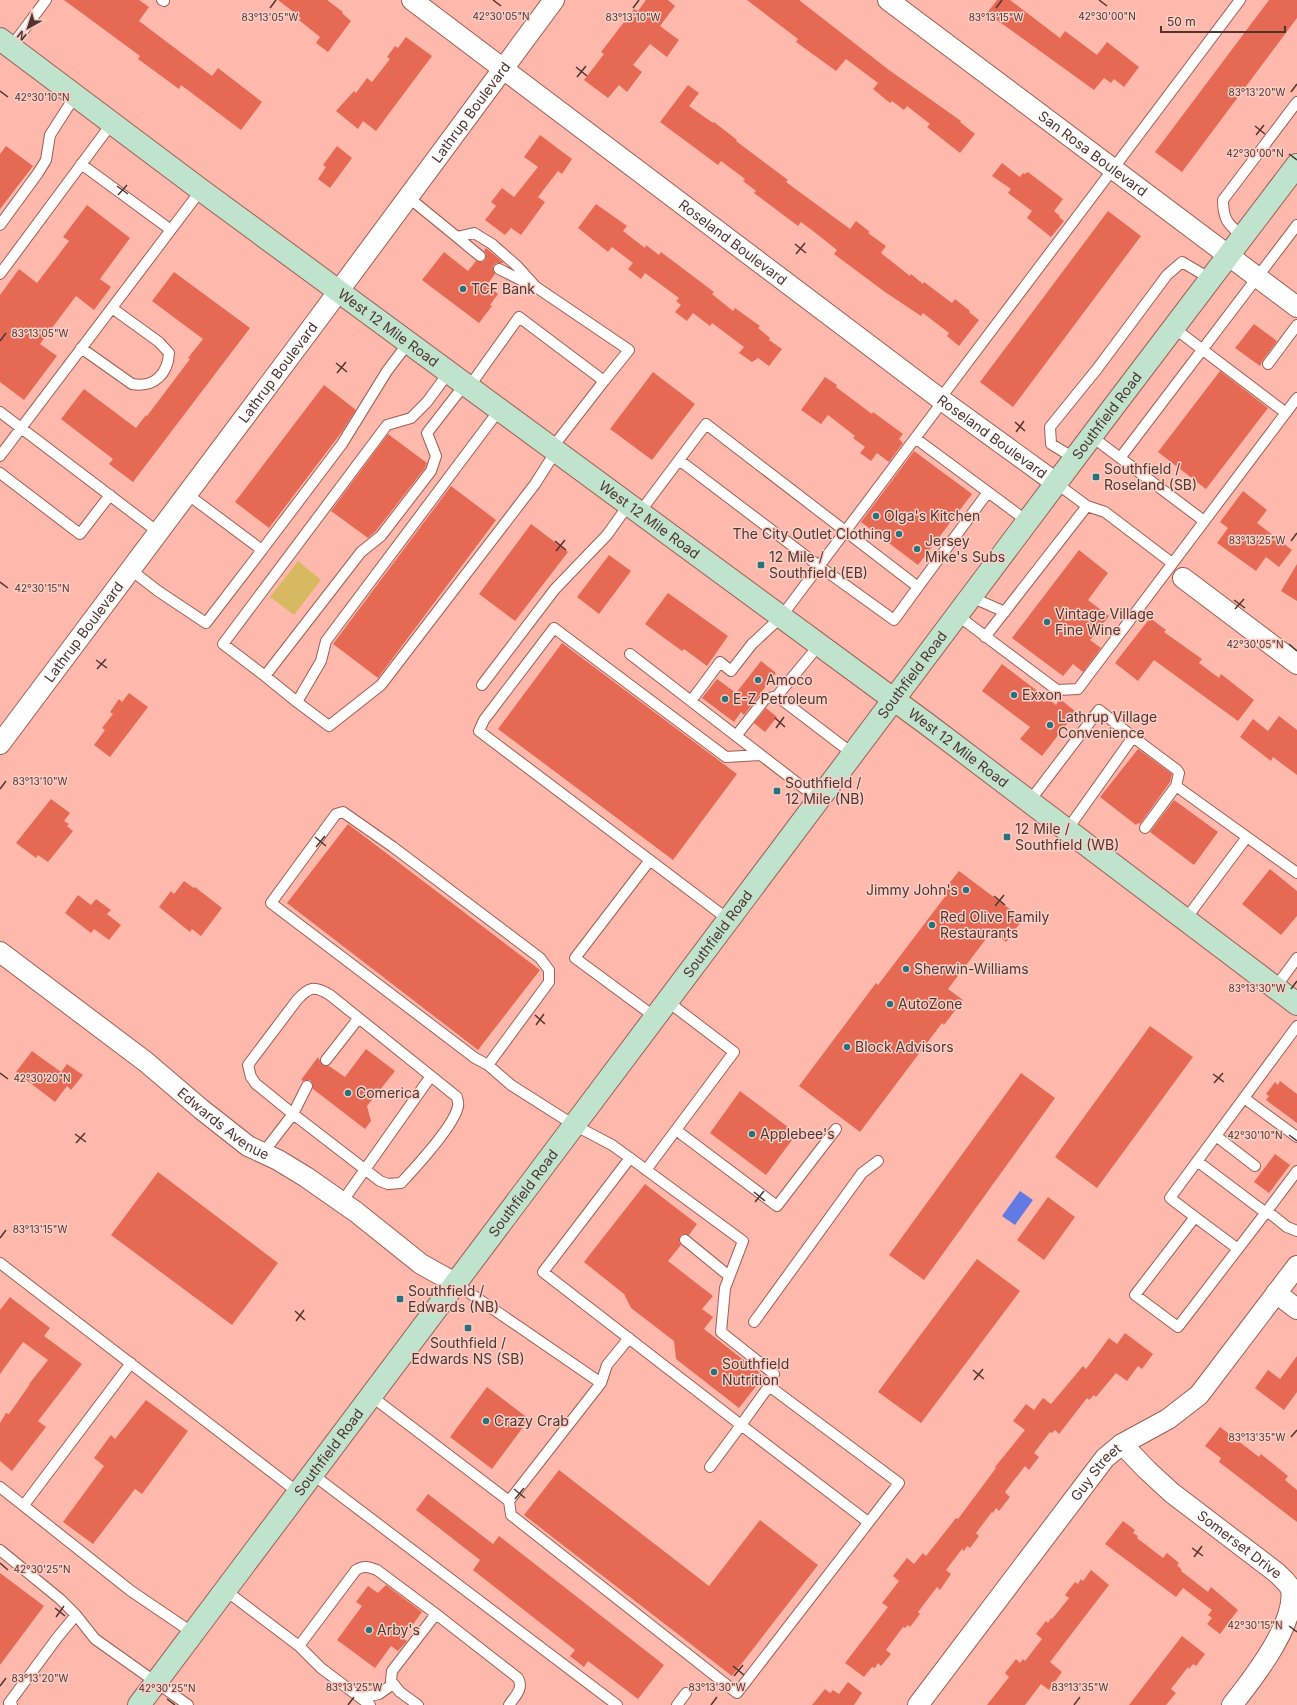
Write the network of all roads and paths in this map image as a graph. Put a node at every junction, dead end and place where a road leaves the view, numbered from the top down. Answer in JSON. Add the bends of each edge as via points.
{"nodes":[{"id":1,"x":46,"y":0,"type":"edge"},
{"id":2,"x":412,"y":0,"type":"edge"},
{"id":3,"x":554,"y":0,"type":"edge"},
{"id":4,"x":888,"y":0,"type":"edge"},
{"id":5,"x":1240,"y":0,"type":"edge"},
{"id":6,"x":5,"y":43,"type":"edge"},
{"id":7,"x":503,"y":70,"type":"junction"},
{"id":8,"x":75,"y":96,"type":"junction"},
{"id":9,"x":1297,"y":102,"type":"edge"},
{"id":10,"x":112,"y":122,"type":"junction"},
{"id":11,"x":81,"y":164,"type":"junction"},
{"id":12,"x":1297,"y":165,"type":"edge"},
{"id":13,"x":1113,"y":168,"type":"junction"},
{"id":14,"x":201,"y":190,"type":"junction"},
{"id":15,"x":408,"y":197,"type":"junction"},
{"id":16,"x":0,"y":225,"type":"edge"},
{"id":17,"x":1297,"y":225,"type":"edge"},
{"id":18,"x":171,"y":230,"type":"junction"},
{"id":19,"x":1243,"y":236,"type":"junction"},
{"id":20,"x":457,"y":237,"type":"junction"},
{"id":21,"x":1229,"y":255,"type":"junction"},
{"id":22,"x":480,"y":256,"type":"dead end"},
{"id":23,"x":499,"y":269,"type":"dead end"},
{"id":24,"x":0,"y":274,"type":"edge"},
{"id":25,"x":1257,"y":277,"type":"junction"},
{"id":26,"x":1211,"y":279,"type":"junction"},
{"id":27,"x":536,"y":287,"type":"junction"},
{"id":28,"x":339,"y":290,"type":"junction"},
{"id":29,"x":1297,"y":307,"type":"edge"},
{"id":30,"x":112,"y":308,"type":"junction"},
{"id":31,"x":1297,"y":325,"type":"edge"},
{"id":32,"x":1174,"y":328,"type":"junction"},
{"id":33,"x":409,"y":342,"type":"junction"},
{"id":34,"x":81,"y":348,"type":"junction"},
{"id":35,"x":1202,"y":349,"type":"junction"},
{"id":36,"x":1268,"y":364,"type":"dead end"},
{"id":37,"x":461,"y":381,"type":"junction"},
{"id":38,"x":604,"y":381,"type":"junction"},
{"id":39,"x":1297,"y":398,"type":"edge"},
{"id":40,"x":941,"y":400,"type":"junction"},
{"id":41,"x":500,"y":409,"type":"junction"},
{"id":42,"x":0,"y":412,"type":"edge"},
{"id":43,"x":1286,"y":413,"type":"junction"},
{"id":44,"x":21,"y":428,"type":"junction"},
{"id":45,"x":1091,"y":436,"type":"junction"},
{"id":46,"x":915,"y":438,"type":"junction"},
{"id":47,"x":554,"y":450,"type":"junction"},
{"id":48,"x":0,"y":456,"type":"edge"},
{"id":49,"x":1074,"y":458,"type":"junction"},
{"id":50,"x":1120,"y":458,"type":"junction"},
{"id":51,"x":679,"y":460,"type":"junction"},
{"id":52,"x":0,"y":473,"type":"edge"},
{"id":53,"x":1056,"y":483,"type":"junction"},
{"id":54,"x":988,"y":492,"type":"junction"},
{"id":55,"x":187,"y":494,"type":"junction"},
{"id":56,"x":110,"y":495,"type":"junction"},
{"id":57,"x":1087,"y":506,"type":"junction"},
{"id":58,"x":634,"y":508,"type":"junction"},
{"id":59,"x":1027,"y":521,"type":"junction"},
{"id":60,"x":1204,"y":521,"type":"junction"},
{"id":61,"x":158,"y":532,"type":"junction"},
{"id":62,"x":845,"y":532,"type":"junction"},
{"id":63,"x":262,"y":550,"type":"junction"},
{"id":64,"x":819,"y":566,"type":"junction"},
{"id":65,"x":131,"y":570,"type":"junction"},
{"id":66,"x":1177,"y":571,"type":"junction"},
{"id":67,"x":918,"y":587,"type":"junction"},
{"id":68,"x":971,"y":597,"type":"junction"},
{"id":69,"x":1005,"y":612,"type":"junction"},
{"id":70,"x":957,"y":615,"type":"junction"},
{"id":71,"x":781,"y":617,"type":"junction"},
{"id":72,"x":985,"y":637,"type":"junction"},
{"id":73,"x":819,"y":645,"type":"junction"},
{"id":74,"x":630,"y":654,"type":"dead end"},
{"id":75,"x":1297,"y":664,"type":"edge"},
{"id":76,"x":265,"y":676,"type":"junction"},
{"id":77,"x":482,"y":685,"type":"dead end"},
{"id":78,"x":777,"y":696,"type":"junction"},
{"id":79,"x":894,"y":700,"type":"junction"},
{"id":80,"x":691,"y":701,"type":"junction"},
{"id":81,"x":298,"y":702,"type":"junction"},
{"id":82,"x":736,"y":736,"type":"junction"},
{"id":83,"x":1133,"y":737,"type":"junction"},
{"id":84,"x":0,"y":744,"type":"edge"},
{"id":85,"x":852,"y":754,"type":"junction"},
{"id":86,"x":760,"y":755,"type":"junction"},
{"id":87,"x":1176,"y":786,"type":"junction"},
{"id":88,"x":818,"y":799,"type":"junction"},
{"id":89,"x":1029,"y":802,"type":"junction"},
{"id":90,"x":1145,"y":828,"type":"dead end"},
{"id":91,"x":1067,"y":830,"type":"junction"},
{"id":92,"x":1247,"y":837,"type":"junction"},
{"id":93,"x":650,"y":860,"type":"junction"},
{"id":94,"x":1297,"y":873,"type":"edge"},
{"id":95,"x":729,"y":920,"type":"junction"},
{"id":96,"x":1185,"y":920,"type":"junction"},
{"id":97,"x":0,"y":952,"type":"edge"},
{"id":98,"x":1297,"y":958,"type":"edge"},
{"id":99,"x":1275,"y":988,"type":"junction"},
{"id":100,"x":1297,"y":1004,"type":"edge"},
{"id":101,"x":661,"y":1009,"type":"junction"},
{"id":102,"x":358,"y":1019,"type":"junction"},
{"id":103,"x":1297,"y":1026,"type":"edge"},
{"id":104,"x":326,"y":1060,"type":"dead end"},
{"id":105,"x":488,"y":1065,"type":"junction"},
{"id":106,"x":431,"y":1076,"type":"junction"},
{"id":107,"x":307,"y":1086,"type":"dead end"},
{"id":108,"x":1244,"y":1098,"type":"junction"},
{"id":109,"x":293,"y":1114,"type":"junction"},
{"id":110,"x":574,"y":1125,"type":"junction"},
{"id":111,"x":836,"y":1129,"type":"dead end"},
{"id":112,"x":676,"y":1130,"type":"junction"},
{"id":113,"x":1216,"y":1136,"type":"junction"},
{"id":114,"x":1297,"y":1137,"type":"edge"},
{"id":115,"x":262,"y":1153,"type":"junction"},
{"id":116,"x":630,"y":1158,"type":"junction"},
{"id":117,"x":878,"y":1161,"type":"dead end"},
{"id":118,"x":1197,"y":1161,"type":"junction"},
{"id":119,"x":1255,"y":1166,"type":"dead end"},
{"id":120,"x":364,"y":1169,"type":"junction"},
{"id":121,"x":646,"y":1170,"type":"junction"},
{"id":122,"x":1297,"y":1171,"type":"edge"},
{"id":123,"x":342,"y":1202,"type":"junction"},
{"id":124,"x":1266,"y":1212,"type":"junction"},
{"id":125,"x":1195,"y":1217,"type":"junction"},
{"id":126,"x":1297,"y":1231,"type":"edge"},
{"id":127,"x":685,"y":1240,"type":"dead end"},
{"id":128,"x":1238,"y":1249,"type":"junction"},
{"id":129,"x":0,"y":1264,"type":"edge"},
{"id":130,"x":1297,"y":1266,"type":"edge"},
{"id":131,"x":729,"y":1276,"type":"junction"},
{"id":132,"x":456,"y":1283,"type":"junction"},
{"id":133,"x":1276,"y":1293,"type":"junction"},
{"id":134,"x":1297,"y":1309,"type":"edge"},
{"id":135,"x":754,"y":1322,"type":"dead end"},
{"id":136,"x":629,"y":1338,"type":"junction"},
{"id":137,"x":131,"y":1363,"type":"junction"},
{"id":138,"x":601,"y":1383,"type":"junction"},
{"id":139,"x":769,"y":1386,"type":"junction"},
{"id":140,"x":371,"y":1396,"type":"junction"},
{"id":141,"x":741,"y":1425,"type":"junction"},
{"id":142,"x":1122,"y":1444,"type":"junction"},
{"id":143,"x":710,"y":1467,"type":"dead end"},
{"id":144,"x":312,"y":1474,"type":"junction"},
{"id":145,"x":0,"y":1487,"type":"edge"},
{"id":146,"x":299,"y":1493,"type":"junction"},
{"id":147,"x":509,"y":1502,"type":"junction"},
{"id":148,"x":24,"y":1505,"type":"junction"},
{"id":149,"x":868,"y":1522,"type":"junction"},
{"id":150,"x":0,"y":1550,"type":"edge"},
{"id":151,"x":225,"y":1590,"type":"junction"},
{"id":152,"x":436,"y":1614,"type":"junction"},
{"id":153,"x":76,"y":1615,"type":"junction"},
{"id":154,"x":193,"y":1634,"type":"junction"},
{"id":155,"x":299,"y":1646,"type":"junction"},
{"id":156,"x":157,"y":1682,"type":"junction"},
{"id":157,"x":393,"y":1684,"type":"junction"},
{"id":158,"x":686,"y":1693,"type":"dead end"},
{"id":159,"x":0,"y":1698,"type":"edge"},
{"id":160,"x":361,"y":1698,"type":"junction"},
{"id":161,"x":11,"y":1704,"type":"edge"},
{"id":162,"x":139,"y":1705,"type":"edge"},
{"id":163,"x":188,"y":1705,"type":"edge"},
{"id":164,"x":370,"y":1705,"type":"edge"},
{"id":165,"x":418,"y":1705,"type":"edge"},
{"id":166,"x":508,"y":1705,"type":"edge"},
{"id":167,"x":617,"y":1705,"type":"edge"},
{"id":168,"x":676,"y":1705,"type":"edge"},
{"id":169,"x":918,"y":1705,"type":"edge"},
{"id":170,"x":1232,"y":1705,"type":"edge"}],
"edges":[{"from":1,"to":6,"type":"lane"},
{"from":2,"to":7,"type":"street","name":"Roseland Boulevard"},
{"from":3,"to":7,"type":"street","name":"Lathrup Boulevard"},
{"from":4,"to":13,"type":"street","name":"San Rosa Boulevard"},
{"from":5,"to":13,"type":"lane"},
{"from":6,"to":8,"type":"main road","name":"West 12 Mile Road"},
{"from":7,"to":15,"type":"street","name":"Lathrup Boulevard"},
{"from":7,"to":40,"type":"street","name":"Roseland Boulevard"},
{"from":8,"to":10,"type":"main road","name":"West 12 Mile Road"},
{"from":8,"to":16,"type":"lane","via":[[50,135],[46,160]]},
{"from":9,"to":19,"type":"lane","via":[[1223,200],[1226,222]]},
{"from":10,"to":11,"type":"lane"},
{"from":10,"to":14,"type":"main road","name":"West 12 Mile Road"},
{"from":11,"to":18,"type":"lane"},
{"from":11,"to":24,"type":"lane"},
{"from":12,"to":19,"type":"main road","name":"Southfield Road"},
{"from":13,"to":21,"type":"street","name":"San Rosa Boulevard"},
{"from":13,"to":40,"type":"lane"},
{"from":14,"to":18,"type":"lane"},
{"from":14,"to":28,"type":"main road","name":"West 12 Mile Road"},
{"from":15,"to":20,"type":"lane"},
{"from":15,"to":28,"type":"street","name":"Lathrup Boulevard"},
{"from":17,"to":25,"type":"lane"},
{"from":18,"to":30,"type":"lane"},
{"from":19,"to":21,"type":"main road","name":"Southfield Road"},
{"from":20,"to":22,"type":"lane"},
{"from":20,"to":27,"type":"lane","via":[[474,233],[492,244]]},
{"from":21,"to":25,"type":"street","name":"San Rosa Boulevard"},
{"from":21,"to":26,"type":"main road","name":"Southfield Road"},
{"from":23,"to":27,"type":"lane"},
{"from":25,"to":29,"type":"street","name":"San Rosa Boulevard"},
{"from":25,"to":35,"type":"lane"},
{"from":26,"to":32,"type":"main road","name":"Southfield Road"},
{"from":26,"to":49,"type":"lane","via":[[1182,262],[1167,275],[1050,427],[1051,444]]},
{"from":27,"to":38,"type":"lane","via":[[628,350]]},
{"from":28,"to":33,"type":"main road","name":"West 12 Mile Road"},
{"from":28,"to":55,"type":"street","name":"Lathrup Boulevard"},
{"from":30,"to":34,"type":"lane"},
{"from":30,"to":34,"type":"lane","via":[[159,342],[169,353],[168,365],[154,382],[141,386],[132,384]]},
{"from":31,"to":36,"type":"lane"},
{"from":32,"to":35,"type":"lane"},
{"from":32,"to":45,"type":"main road","name":"Southfield Road"},
{"from":33,"to":37,"type":"main road","name":"West 12 Mile Road"},
{"from":33,"to":63,"type":"lane","via":[[387,371],[342,444]]},
{"from":34,"to":44,"type":"lane"},
{"from":35,"to":43,"type":"lane"},
{"from":35,"to":50,"type":"lane"},
{"from":37,"to":38,"type":"lane","via":[[519,317]]},
{"from":37,"to":41,"type":"main road","name":"West 12 Mile Road"},
{"from":37,"to":76,"type":"lane","via":[[427,433],[436,456],[431,471],[381,536],[361,552]]},
{"from":37,"to":76,"type":"lane","via":[[427,402],[411,418],[387,425],[223,644]]},
{"from":38,"to":47,"type":"lane"},
{"from":39,"to":43,"type":"lane"},
{"from":40,"to":46,"type":"lane"},
{"from":40,"to":53,"type":"street","name":"Roseland Boulevard"},
{"from":41,"to":47,"type":"main road","name":"West 12 Mile Road"},
{"from":41,"to":81,"type":"lane","via":[[326,641],[321,661]]},
{"from":42,"to":44,"type":"lane"},
{"from":43,"to":60,"type":"lane"},
{"from":44,"to":48,"type":"lane"},
{"from":44,"to":56,"type":"lane"},
{"from":45,"to":49,"type":"main road","name":"Southfield Road"},
{"from":45,"to":50,"type":"lane"},
{"from":46,"to":54,"type":"lane"},
{"from":46,"to":62,"type":"lane"},
{"from":47,"to":58,"type":"main road","name":"West 12 Mile Road"},
{"from":47,"to":81,"type":"lane","via":[[530,490],[381,685],[329,726]]},
{"from":49,"to":53,"type":"main road","name":"Southfield Road"},
{"from":50,"to":60,"type":"lane"},
{"from":51,"to":58,"type":"lane"},
{"from":51,"to":62,"type":"lane","via":[[706,424]]},
{"from":51,"to":64,"type":"lane"},
{"from":52,"to":56,"type":"lane","via":[[80,534]]},
{"from":53,"to":57,"type":"lane"},
{"from":53,"to":59,"type":"main road","name":"Southfield Road"},
{"from":54,"to":59,"type":"lane"},
{"from":54,"to":67,"type":"lane"},
{"from":55,"to":61,"type":"street","name":"Lathrup Boulevard"},
{"from":55,"to":63,"type":"lane"},
{"from":56,"to":61,"type":"lane"},
{"from":57,"to":66,"type":"lane","via":[[1105,512]]},
{"from":57,"to":69,"type":"lane"},
{"from":58,"to":71,"type":"main road","name":"West 12 Mile Road"},
{"from":58,"to":77,"type":"lane","via":[[555,589]]},
{"from":59,"to":68,"type":"main road","name":"Southfield Road"},
{"from":60,"to":66,"type":"lane"},
{"from":61,"to":65,"type":"street","name":"Lathrup Boulevard"},
{"from":62,"to":64,"type":"lane"},
{"from":62,"to":67,"type":"lane"},
{"from":63,"to":65,"type":"lane","via":[[206,623]]},
{"from":64,"to":67,"type":"lane","via":[[894,620]]},
{"from":64,"to":71,"type":"lane"},
{"from":65,"to":84,"type":"street","name":"Lathrup Boulevard"},
{"from":66,"to":72,"type":"lane","via":[[1078,688],[1056,690]]},
{"from":66,"to":75,"type":"street"},
{"from":68,"to":69,"type":"lane"},
{"from":68,"to":70,"type":"main road","name":"Southfield Road"},
{"from":69,"to":72,"type":"lane"},
{"from":70,"to":72,"type":"lane"},
{"from":70,"to":79,"type":"main road","name":"Southfield Road"},
{"from":71,"to":73,"type":"main road","name":"West 12 Mile Road"},
{"from":71,"to":80,"type":"lane","via":[[752,644],[731,671],[720,662]]},
{"from":73,"to":78,"type":"lane"},
{"from":73,"to":79,"type":"main road","name":"West 12 Mile Road"},
{"from":74,"to":80,"type":"lane"},
{"from":76,"to":81,"type":"lane"},
{"from":78,"to":82,"type":"lane","via":[[765,699]]},
{"from":78,"to":85,"type":"lane"},
{"from":79,"to":85,"type":"main road","name":"Southfield Road"},
{"from":79,"to":89,"type":"main road","name":"West 12 Mile Road"},
{"from":80,"to":82,"type":"lane"},
{"from":82,"to":86,"type":"lane"},
{"from":83,"to":87,"type":"lane","via":[[1177,770],[1179,773]]},
{"from":83,"to":89,"type":"lane","via":[[1099,710]]},
{"from":83,"to":91,"type":"lane"},
{"from":85,"to":88,"type":"main road","name":"Southfield Road"},
{"from":86,"to":88,"type":"lane"},
{"from":86,"to":93,"type":"lane","via":[[726,757],[554,628],[484,720],[479,731]]},
{"from":87,"to":90,"type":"lane"},
{"from":87,"to":92,"type":"lane"},
{"from":88,"to":95,"type":"main road","name":"Southfield Road"},
{"from":89,"to":91,"type":"main road","name":"West 12 Mile Road"},
{"from":91,"to":96,"type":"main road","name":"West 12 Mile Road"},
{"from":92,"to":94,"type":"lane"},
{"from":92,"to":96,"type":"lane"},
{"from":93,"to":95,"type":"lane"},
{"from":93,"to":101,"type":"lane","via":[[575,958]]},
{"from":95,"to":101,"type":"main road","name":"Southfield Road"},
{"from":96,"to":99,"type":"main road","name":"West 12 Mile Road"},
{"from":97,"to":115,"type":"street","name":"Edwards Avenue","via":[[146,1062],[227,1131]]},
{"from":98,"to":99,"type":"lane"},
{"from":99,"to":100,"type":"main road","name":"West 12 Mile Road"},
{"from":101,"to":110,"type":"main road","name":"Southfield Road"},
{"from":101,"to":112,"type":"lane","via":[[734,1052]]},
{"from":102,"to":104,"type":"lane"},
{"from":102,"to":106,"type":"lane"},
{"from":102,"to":109,"type":"lane","via":[[321,989],[306,990],[248,1065],[256,1084]]},
{"from":103,"to":108,"type":"lane"},
{"from":105,"to":105,"type":"lane","via":[[475,1058],[271,903],[336,814],[343,812],[393,847],[540,958],[549,970],[549,982]]},
{"from":105,"to":110,"type":"lane","via":[[511,1085]]},
{"from":106,"to":120,"type":"lane"},
{"from":106,"to":120,"type":"lane","via":[[457,1096],[458,1105],[449,1125],[401,1183],[388,1184],[380,1181]]},
{"from":107,"to":109,"type":"lane"},
{"from":108,"to":113,"type":"lane"},
{"from":108,"to":114,"type":"lane"},
{"from":109,"to":115,"type":"lane"},
{"from":109,"to":120,"type":"lane"},
{"from":110,"to":116,"type":"lane","via":[[612,1145]]},
{"from":110,"to":132,"type":"main road","name":"Southfield Road"},
{"from":111,"to":112,"type":"lane","via":[[777,1206]]},
{"from":112,"to":121,"type":"lane"},
{"from":113,"to":118,"type":"lane"},
{"from":113,"to":119,"type":"lane"},
{"from":115,"to":123,"type":"street","name":"Edwards Avenue","via":[[278,1160]]},
{"from":116,"to":121,"type":"lane"},
{"from":116,"to":136,"type":"lane","via":[[544,1272]]},
{"from":117,"to":135,"type":"lane","via":[[862,1173]]},
{"from":118,"to":124,"type":"lane"},
{"from":118,"to":125,"type":"lane","via":[[1170,1198]]},
{"from":120,"to":123,"type":"lane"},
{"from":121,"to":131,"type":"lane","via":[[743,1241]]},
{"from":122,"to":124,"type":"lane"},
{"from":123,"to":132,"type":"street","name":"Edwards Avenue","via":[[421,1264]]},
{"from":124,"to":126,"type":"lane"},
{"from":124,"to":128,"type":"lane"},
{"from":125,"to":128,"type":"lane"},
{"from":125,"to":128,"type":"lane","via":[[1135,1295],[1178,1327]]},
{"from":127,"to":131,"type":"lane"},
{"from":129,"to":137,"type":"lane"},
{"from":130,"to":133,"type":"street","name":"Guy Street"},
{"from":131,"to":139,"type":"lane","via":[[725,1288],[721,1332],[774,1374]]},
{"from":132,"to":138,"type":"lane"},
{"from":132,"to":140,"type":"main road","name":"Southfield Road"},
{"from":133,"to":134,"type":"street"},
{"from":133,"to":142,"type":"street","name":"Guy Street","via":[[1199,1395],[1168,1419]]},
{"from":136,"to":138,"type":"lane","via":[[607,1365]]},
{"from":136,"to":141,"type":"lane"},
{"from":137,"to":146,"type":"lane"},
{"from":137,"to":148,"type":"lane"},
{"from":138,"to":147,"type":"lane"},
{"from":139,"to":141,"type":"lane"},
{"from":139,"to":149,"type":"lane","via":[[899,1483]]},
{"from":140,"to":144,"type":"main road","name":"Southfield Road"},
{"from":140,"to":147,"type":"lane"},
{"from":141,"to":143,"type":"lane"},
{"from":141,"to":149,"type":"lane"},
{"from":142,"to":169,"type":"street","name":"Guy Street","via":[[1099,1466]]},
{"from":142,"to":170,"type":"street","name":"Somerset Drive","via":[[1158,1481],[1277,1573],[1291,1590],[1291,1620],[1286,1632]]},
{"from":144,"to":146,"type":"main road","name":"Southfield Road"},
{"from":144,"to":167,"type":"lane"},
{"from":145,"to":148,"type":"lane"},
{"from":146,"to":151,"type":"main road","name":"Southfield Road"},
{"from":147,"to":149,"type":"lane","via":[[511,1515],[737,1693]]},
{"from":148,"to":154,"type":"lane","via":[[131,1590]]},
{"from":150,"to":153,"type":"lane","via":[[60,1598]]},
{"from":151,"to":154,"type":"main road","name":"Southfield Road"},
{"from":151,"to":155,"type":"lane"},
{"from":152,"to":155,"type":"lane","via":[[377,1570],[365,1566],[356,1570]]},
{"from":152,"to":157,"type":"lane","via":[[392,1671]]},
{"from":152,"to":166,"type":"lane","via":[[518,1678],[521,1689]]},
{"from":153,"to":156,"type":"lane","via":[[96,1639]]},
{"from":153,"to":161,"type":"lane"},
{"from":154,"to":156,"type":"main road","name":"Southfield Road"},
{"from":155,"to":160,"type":"lane","via":[[321,1668]]},
{"from":156,"to":162,"type":"main road","name":"Southfield Road"},
{"from":156,"to":163,"type":"lane"},
{"from":157,"to":160,"type":"lane","via":[[379,1694]]},
{"from":157,"to":165,"type":"lane"},
{"from":158,"to":168,"type":"lane"},
{"from":159,"to":161,"type":"lane"},
{"from":160,"to":164,"type":"lane"}]}
